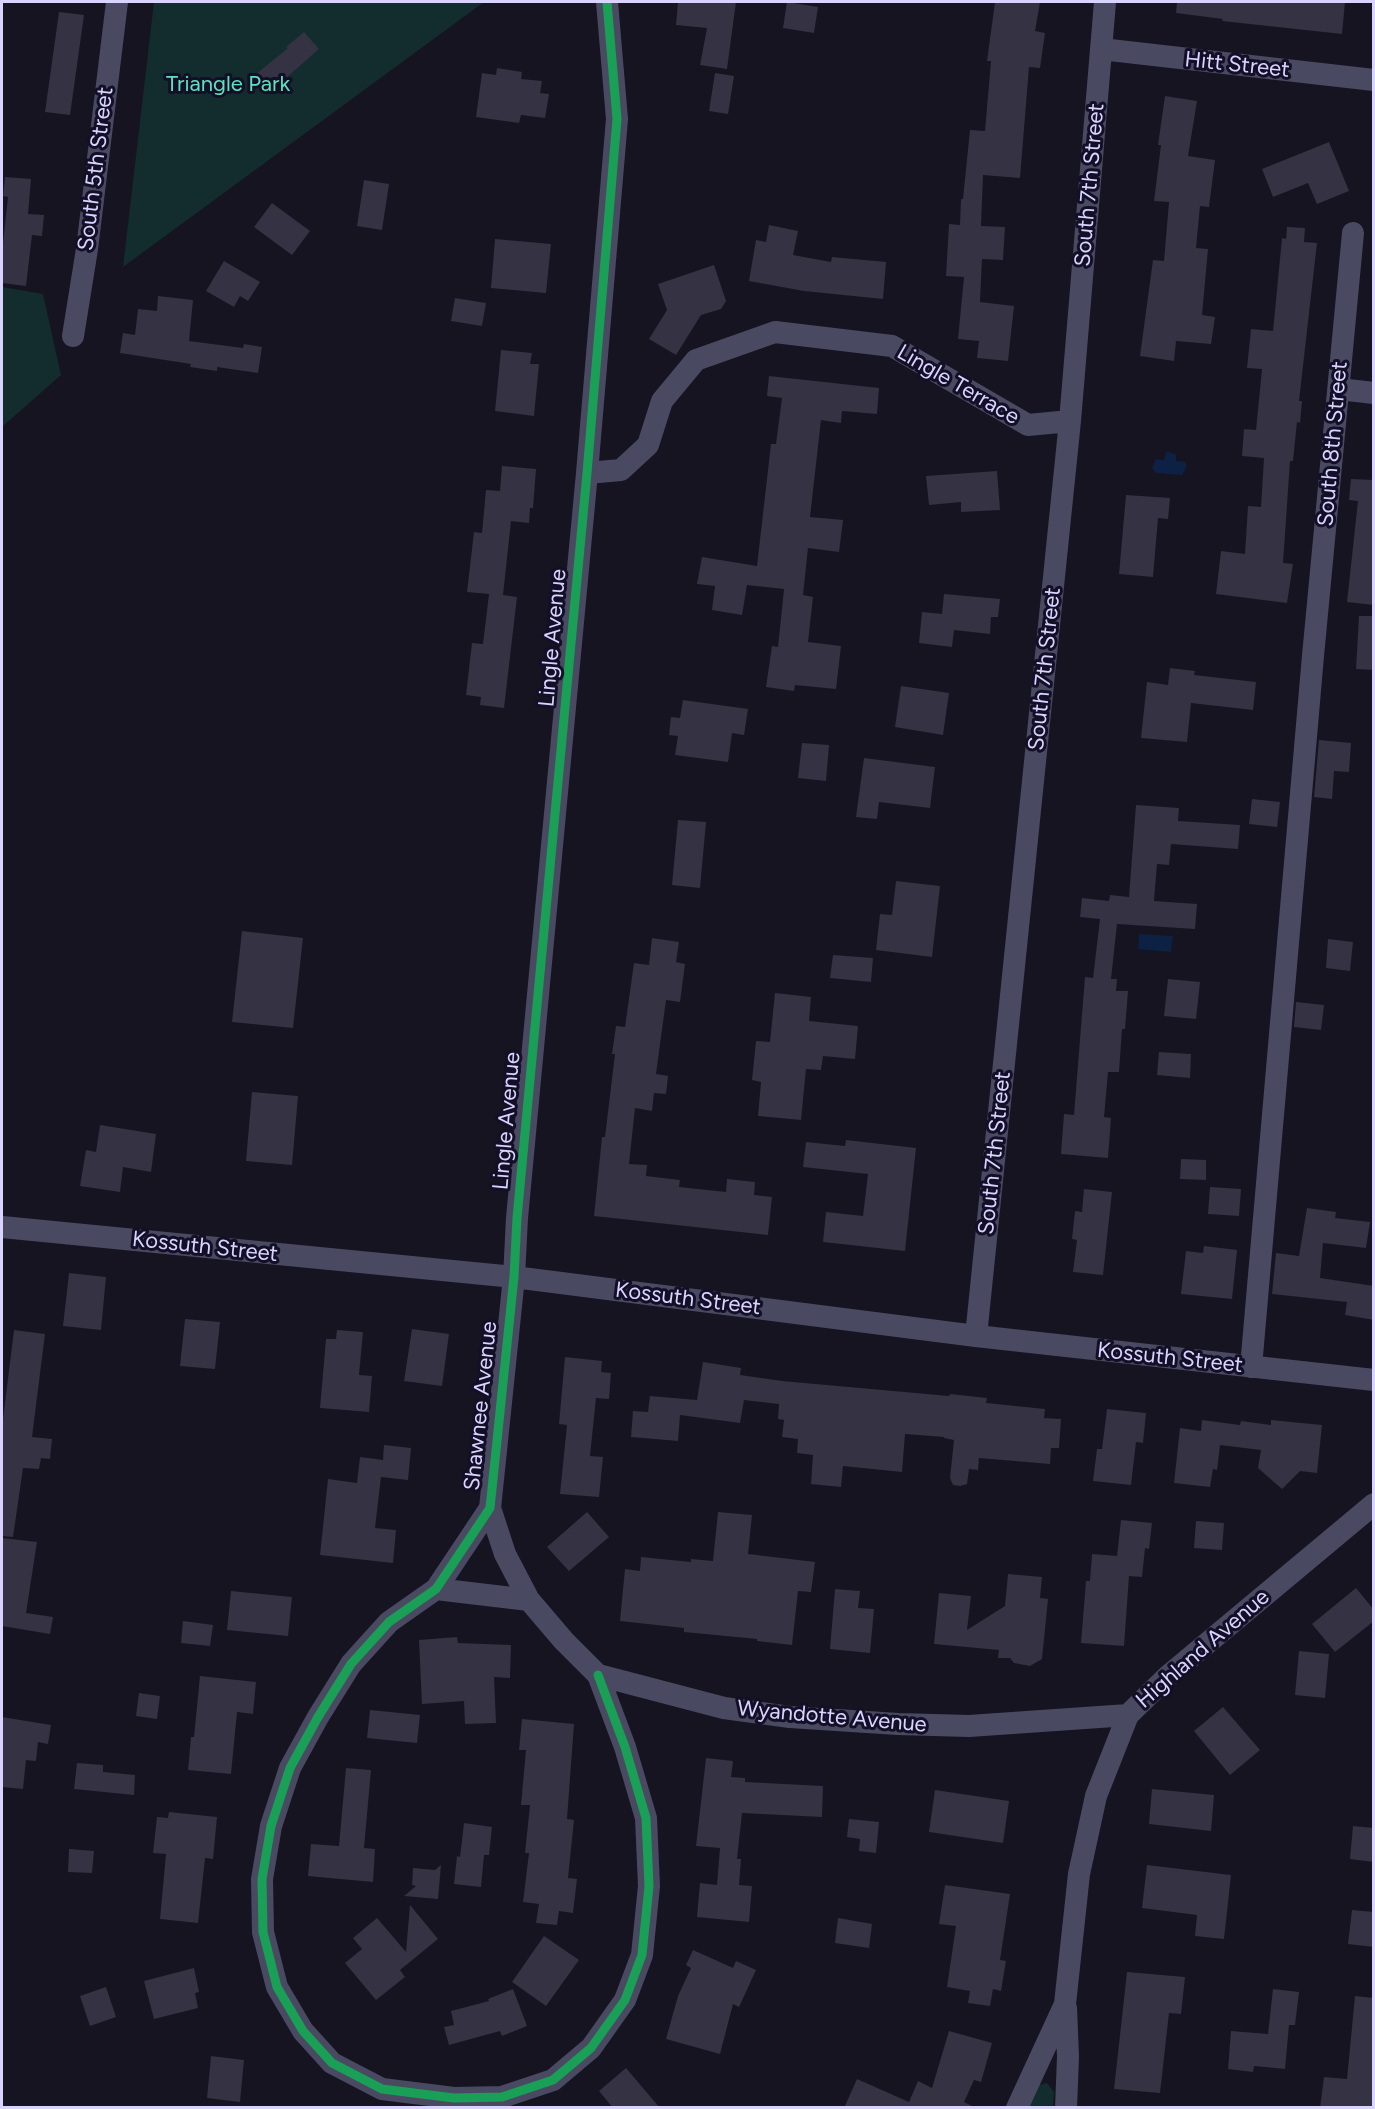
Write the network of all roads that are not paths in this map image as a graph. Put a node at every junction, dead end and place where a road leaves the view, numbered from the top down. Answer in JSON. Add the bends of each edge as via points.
{"nodes":[{"id":1,"x":117,"y":2,"type":"edge"},
{"id":2,"x":607,"y":2,"type":"edge"},
{"id":3,"x":1105,"y":2,"type":"edge"},
{"id":4,"x":1101,"y":49,"type":"junction"},
{"id":5,"x":1374,"y":80,"type":"edge"},
{"id":6,"x":1353,"y":233,"type":"dead end"},
{"id":7,"x":73,"y":336,"type":"dead end"},
{"id":8,"x":1338,"y":388,"type":"junction"},
{"id":9,"x":1374,"y":393,"type":"edge"},
{"id":10,"x":1070,"y":421,"type":"junction"},
{"id":11,"x":587,"y":473,"type":"junction"},
{"id":12,"x":2,"y":1227,"type":"edge"},
{"id":13,"x":514,"y":1277,"type":"junction"},
{"id":14,"x":976,"y":1336,"type":"junction"},
{"id":15,"x":1251,"y":1367,"type":"junction"},
{"id":16,"x":1374,"y":1380,"type":"edge"},
{"id":17,"x":1374,"y":1504,"type":"edge"},
{"id":18,"x":490,"y":1508,"type":"junction"},
{"id":19,"x":436,"y":1589,"type":"junction"},
{"id":20,"x":529,"y":1600,"type":"junction"},
{"id":21,"x":598,"y":1675,"type":"junction"},
{"id":22,"x":1128,"y":1715,"type":"junction"},
{"id":23,"x":1065,"y":2004,"type":"junction"},
{"id":24,"x":1017,"y":2108,"type":"edge"},
{"id":25,"x":1066,"y":2108,"type":"edge"}],
"edges":[{"from":1,"to":7,"type":"street","name":"South 5th Street"},
{"from":2,"to":11,"type":"street","name":"Lingle Avenue","via":[[617,118]]},
{"from":3,"to":4,"type":"street","name":"South 7th Street"},
{"from":4,"to":5,"type":"street","name":"Hitt Street"},
{"from":4,"to":10,"type":"street","name":"South 7th Street"},
{"from":6,"to":8,"type":"street","name":"South 8th Street"},
{"from":8,"to":9,"type":"street"},
{"from":8,"to":15,"type":"street","name":"South 8th Street"},
{"from":10,"to":11,"type":"street","name":"Lingle Terrace","via":[[1028,425],[892,346],[775,333],[696,360],[662,401],[648,445],[621,470]]},
{"from":10,"to":14,"type":"street","name":"South 7th Street"},
{"from":11,"to":13,"type":"street","name":"Lingle Avenue"},
{"from":12,"to":13,"type":"street","name":"Kossuth Street"},
{"from":13,"to":14,"type":"street","name":"Kossuth Street"},
{"from":13,"to":18,"type":"street","name":"Shawnee Avenue"},
{"from":14,"to":15,"type":"street","name":"Kossuth Street"},
{"from":15,"to":16,"type":"street","name":"Kossuth Street"},
{"from":17,"to":22,"type":"street","name":"Highland Avenue"},
{"from":18,"to":19,"type":"street","name":"Shawnee Avenue"},
{"from":18,"to":20,"type":"street","via":[[505,1554]]},
{"from":19,"to":20,"type":"street"},
{"from":19,"to":21,"type":"street","name":"Shawnee Avenue","via":[[389,1622],[351,1664],[290,1767],[271,1826],[262,1879],[263,1932],[277,1987],[303,2031],[332,2063],[382,2089],[454,2098],[502,2097],[553,2080],[591,2048],[625,2000],[642,1955],[649,1886],[646,1818],[626,1747]]},
{"from":20,"to":21,"type":"street"},
{"from":21,"to":22,"type":"street","name":"Wyandotte Avenue","via":[[724,1708],[790,1717],[969,1726]]},
{"from":22,"to":23,"type":"street","name":"Highland Avenue","via":[[1096,1796],[1079,1874]]},
{"from":23,"to":24,"type":"street","name":"Highland Avenue"},
{"from":23,"to":25,"type":"street"}]}
